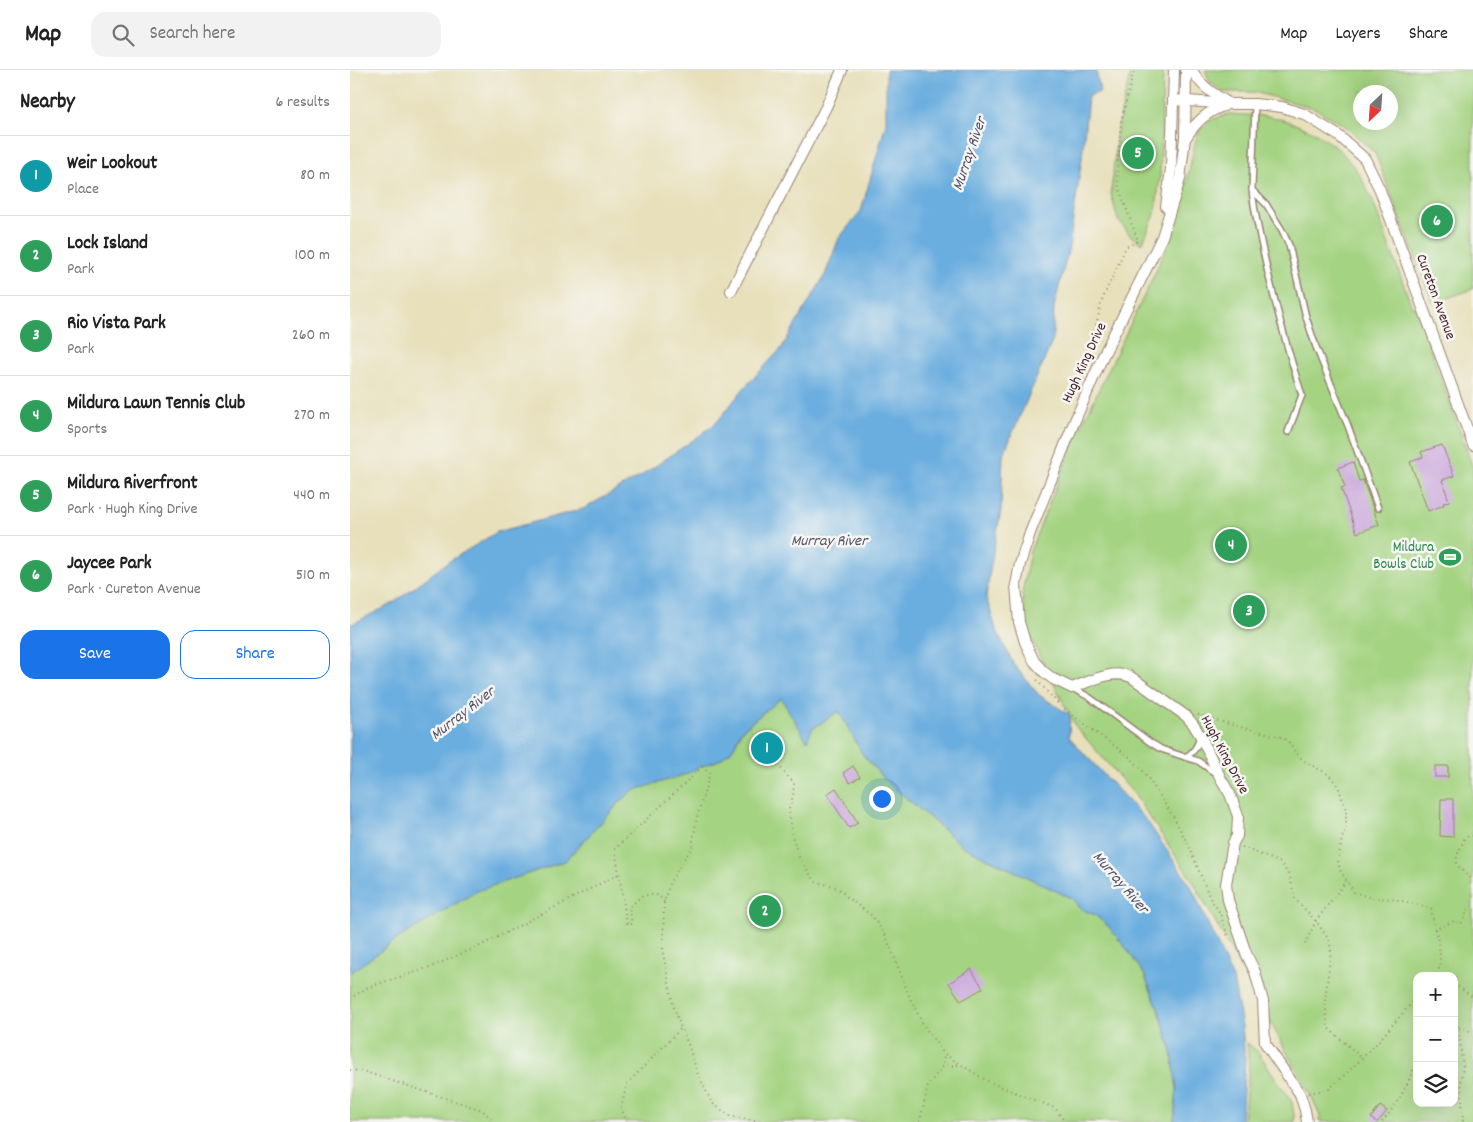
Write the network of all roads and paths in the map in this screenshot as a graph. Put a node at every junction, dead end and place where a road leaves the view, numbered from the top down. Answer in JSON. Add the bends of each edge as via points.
{"nodes":[{"id":1,"x":842,"y":70,"type":"edge"},
{"id":2,"x":1134,"y":70,"type":"edge"},
{"id":3,"x":1174,"y":70,"type":"edge"},
{"id":4,"x":1186,"y":70,"type":"edge"},
{"id":5,"x":1192,"y":70,"type":"edge"},
{"id":6,"x":1173,"y":100,"type":"junction"},
{"id":7,"x":1185,"y":101,"type":"junction"},
{"id":8,"x":1230,"y":104,"type":"junction"},
{"id":9,"x":1255,"y":104,"type":"junction"},
{"id":10,"x":1185,"y":140,"type":"junction"},
{"id":11,"x":1252,"y":190,"type":"junction"},
{"id":12,"x":1162,"y":237,"type":"junction"},
{"id":13,"x":731,"y":291,"type":"dead end"},
{"id":14,"x":1077,"y":390,"type":"dead end"},
{"id":15,"x":1288,"y":432,"type":"dead end"},
{"id":16,"x":1473,"y":444,"type":"edge"},
{"id":17,"x":1378,"y":508,"type":"dead end"},
{"id":18,"x":1035,"y":677,"type":"dead end"},
{"id":19,"x":1072,"y":688,"type":"junction"},
{"id":20,"x":1186,"y":716,"type":"junction"},
{"id":21,"x":1201,"y":737,"type":"junction"},
{"id":22,"x":767,"y":748,"type":"dead end"},
{"id":23,"x":1185,"y":757,"type":"junction"},
{"id":24,"x":1221,"y":778,"type":"junction"},
{"id":25,"x":1473,"y":836,"type":"edge"},
{"id":26,"x":1233,"y":843,"type":"junction"},
{"id":27,"x":619,"y":874,"type":"junction"},
{"id":28,"x":1346,"y":881,"type":"junction"},
{"id":29,"x":1473,"y":881,"type":"edge"},
{"id":30,"x":664,"y":902,"type":"junction"},
{"id":31,"x":1473,"y":909,"type":"edge"},
{"id":32,"x":1316,"y":921,"type":"junction"},
{"id":33,"x":1435,"y":929,"type":"junction"},
{"id":34,"x":1305,"y":944,"type":"dead end"},
{"id":35,"x":1232,"y":945,"type":"dead end"},
{"id":36,"x":1439,"y":972,"type":"edge"},
{"id":37,"x":1458,"y":987,"type":"edge"},
{"id":38,"x":1473,"y":997,"type":"edge"},
{"id":39,"x":350,"y":999,"type":"edge"},
{"id":40,"x":1413,"y":1001,"type":"edge"},
{"id":41,"x":681,"y":1028,"type":"junction"},
{"id":42,"x":1458,"y":1028,"type":"joint"},
{"id":43,"x":1473,"y":1032,"type":"edge"},
{"id":44,"x":944,"y":1054,"type":"junction"},
{"id":45,"x":1362,"y":1058,"type":"junction"},
{"id":46,"x":1416,"y":1062,"type":"edge"},
{"id":47,"x":961,"y":1065,"type":"junction"},
{"id":48,"x":942,"y":1066,"type":"junction"},
{"id":49,"x":350,"y":1070,"type":"edge"},
{"id":50,"x":1300,"y":1094,"type":"junction"},
{"id":51,"x":494,"y":1122,"type":"edge"},
{"id":52,"x":627,"y":1122,"type":"edge"},
{"id":53,"x":763,"y":1122,"type":"edge"},
{"id":54,"x":920,"y":1122,"type":"edge"},
{"id":55,"x":1065,"y":1122,"type":"edge"},
{"id":56,"x":1307,"y":1122,"type":"edge"},
{"id":57,"x":1382,"y":1122,"type":"edge"},
{"id":58,"x":1463,"y":1122,"type":"edge"}],
"edges":[{"from":1,"to":13,"type":"street"},
{"from":2,"to":14,"type":"path","via":[[1121,122],[1117,172],[1119,188],[1138,241],[1126,247],[1106,291]]},
{"from":3,"to":6,"type":"street","name":"Hugh King Drive"},
{"from":4,"to":7,"type":"street","name":"Hugh King Drive"},
{"from":5,"to":8,"type":"street","via":[[1201,84]]},
{"from":6,"to":7,"type":"street","name":"Cureton Avenue"},
{"from":6,"to":12,"type":"street","name":"Hugh King Drive","via":[[1171,169]]},
{"from":7,"to":8,"type":"street","name":"Cureton Avenue"},
{"from":7,"to":10,"type":"street","name":"Hugh King Drive"},
{"from":8,"to":9,"type":"street","name":"Cureton Avenue"},
{"from":8,"to":10,"type":"street","via":[[1202,117]]},
{"from":9,"to":11,"type":"lane"},
{"from":9,"to":16,"type":"street","name":"Cureton Avenue","via":[[1304,114],[1339,136],[1365,159],[1380,190]]},
{"from":10,"to":12,"type":"street","name":"Hugh King Drive","via":[[1180,179]]},
{"from":11,"to":15,"type":"lane","via":[[1275,302],[1302,395]]},
{"from":11,"to":17,"type":"lane","via":[[1266,204],[1289,245],[1316,347]]},
{"from":12,"to":19,"type":"street","name":"Hugh King Drive","via":[[1090,385],[1020,564],[1016,602],[1025,642],[1034,661],[1044,672]]},
{"from":18,"to":35,"type":"path","via":[[1060,706],[1131,758],[1145,773],[1190,849]]},
{"from":19,"to":20,"type":"street","name":"Hugh King Drive","via":[[1114,674],[1124,674]]},
{"from":19,"to":23,"type":"lane","via":[[1151,743]]},
{"from":20,"to":21,"type":"street","name":"Hugh King Drive"},
{"from":20,"to":28,"type":"path","via":[[1200,715],[1278,736],[1288,741],[1304,761],[1328,774],[1338,786],[1346,810],[1346,830],[1338,862]]},
{"from":21,"to":23,"type":"lane","via":[[1195,749]]},
{"from":21,"to":24,"type":"street","name":"Hugh King Drive"},
{"from":22,"to":44,"type":"path","via":[[794,783],[789,809],[799,856],[816,882],[838,889],[872,916],[886,936],[924,1026]]},
{"from":23,"to":24,"type":"lane","via":[[1198,761]]},
{"from":24,"to":26,"type":"street","name":"Hugh King Drive","via":[[1238,816],[1237,836]]},
{"from":25,"to":29,"type":"path","via":[[1465,837],[1456,861]]},
{"from":26,"to":32,"type":"path","via":[[1282,863],[1290,877],[1295,899]]},
{"from":26,"to":50,"type":"street","name":"Hugh King Drive","via":[[1226,884],[1228,900],[1263,1001],[1265,1043]]},
{"from":27,"to":30,"type":"path","via":[[627,924],[632,924],[629,907],[643,894],[658,895]]},
{"from":27,"to":30,"type":"path","via":[[615,849],[702,767],[710,773],[692,848],[670,882]]},
{"from":27,"to":39,"type":"path","via":[[480,946],[428,968],[368,987]]},
{"from":28,"to":32,"type":"path"},
{"from":28,"to":33,"type":"path","via":[[1354,892],[1371,898],[1394,899],[1431,908]]},
{"from":30,"to":41,"type":"path","via":[[663,953]]},
{"from":31,"to":33,"type":"path","via":[[1468,910],[1461,924],[1454,921]]},
{"from":32,"to":34,"type":"path"},
{"from":32,"to":45,"type":"path","via":[[1330,940],[1326,1000],[1328,1028]]},
{"from":33,"to":36,"type":"path","via":[[1441,958]]},
{"from":37,"to":38,"type":"path"},
{"from":40,"to":45,"type":"path"},
{"from":41,"to":52,"type":"path","via":[[627,1084],[621,1108]]},
{"from":41,"to":53,"type":"path","via":[[712,1104],[730,1116]]},
{"from":42,"to":43,"type":"path"},
{"from":42,"to":58,"type":"path","via":[[1463,1068]]},
{"from":44,"to":47,"type":"path"},
{"from":44,"to":48,"type":"path"},
{"from":45,"to":50,"type":"path","via":[[1329,1089]]},
{"from":46,"to":57,"type":"path","via":[[1408,1084]]},
{"from":47,"to":48,"type":"path"},
{"from":47,"to":55,"type":"path","via":[[989,1082],[1055,1108]]},
{"from":48,"to":54,"type":"path","via":[[928,1085]]},
{"from":49,"to":51,"type":"path","via":[[362,1071],[482,1110]]},
{"from":50,"to":56,"type":"street","name":"Hugh King Drive"}]}
